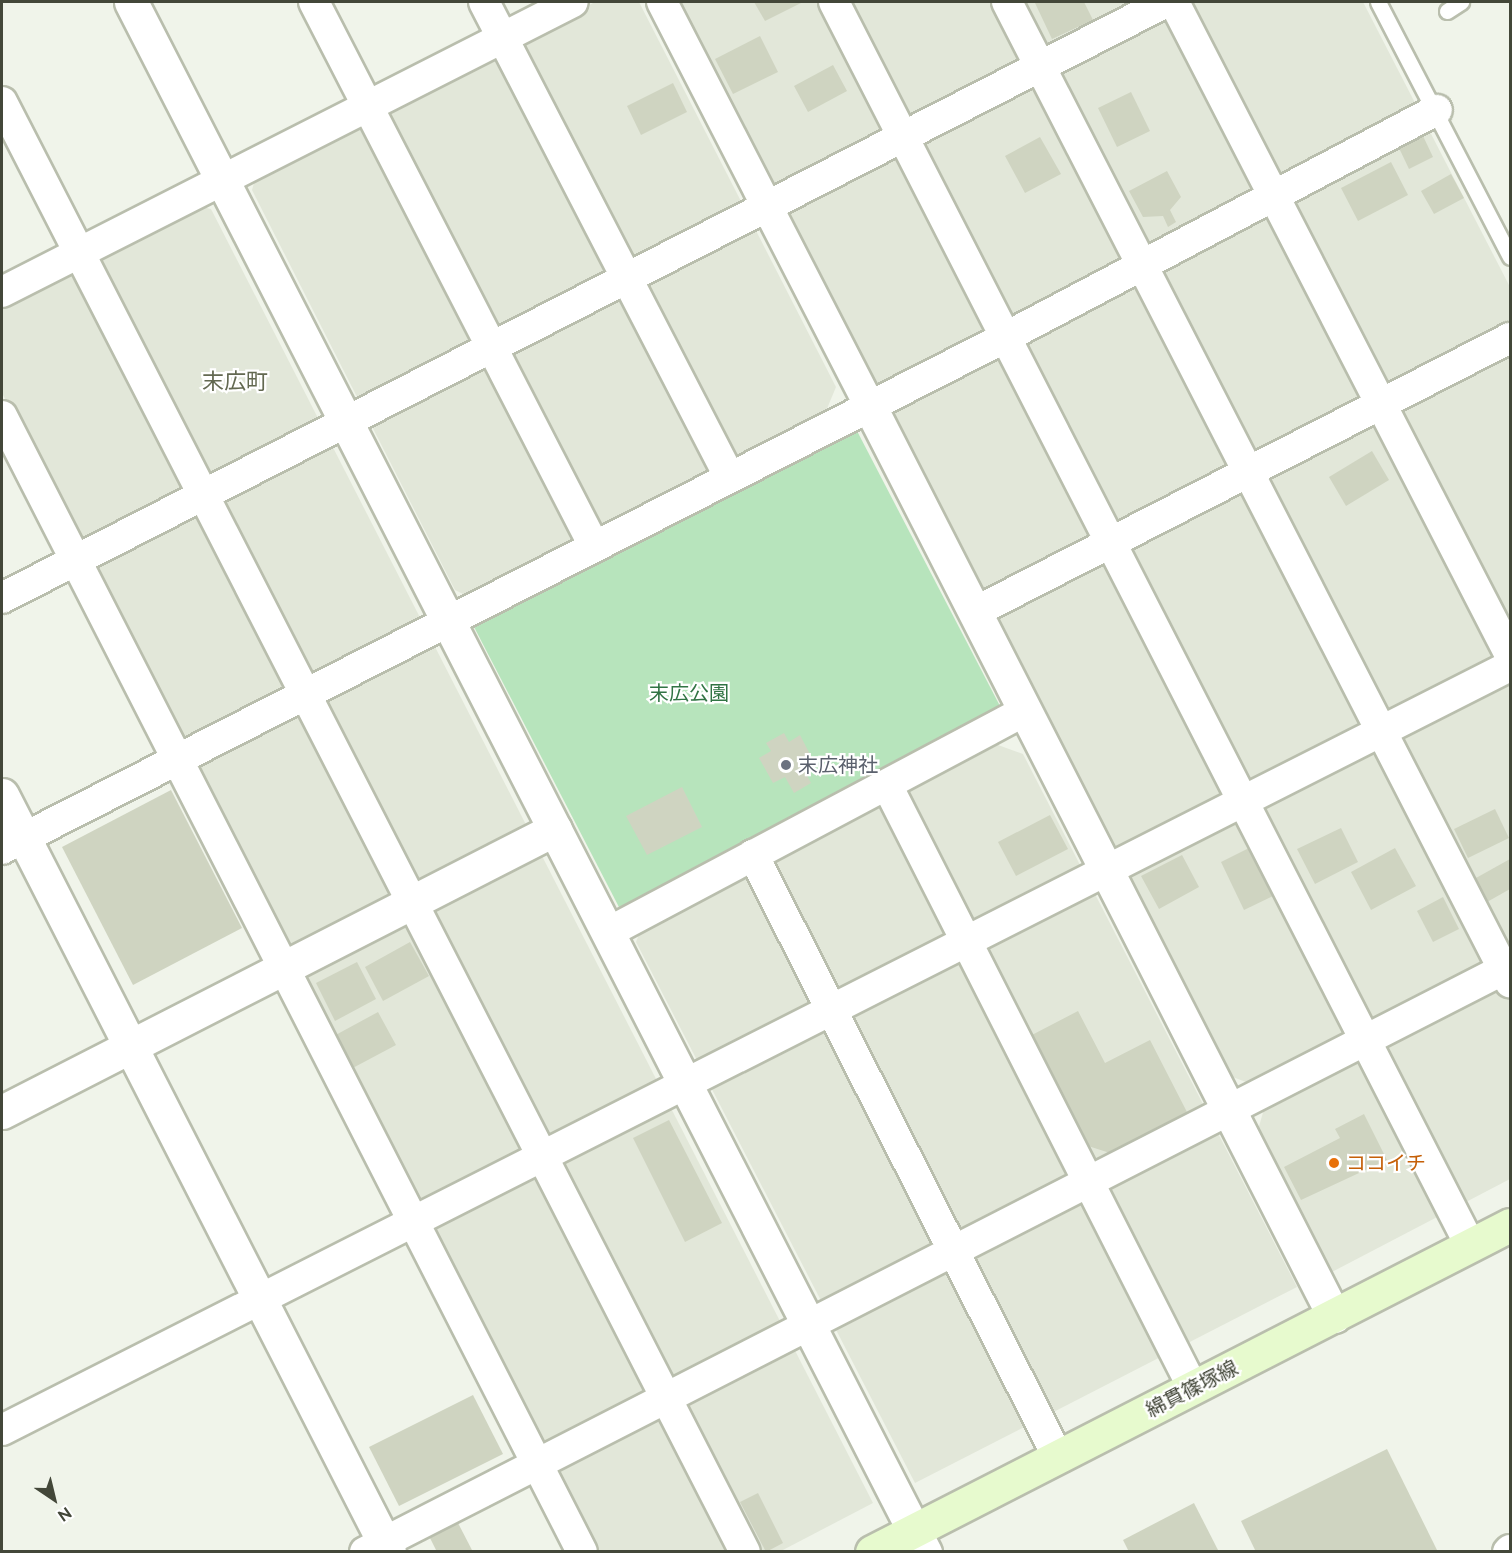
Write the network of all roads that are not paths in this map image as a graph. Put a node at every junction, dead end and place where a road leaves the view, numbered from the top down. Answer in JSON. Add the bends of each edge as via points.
{"nodes":[{"id":1,"x":131,"y":2,"type":"edge"},
{"id":2,"x":315,"y":2,"type":"edge"},
{"id":3,"x":484,"y":2,"type":"edge"},
{"id":4,"x":573,"y":2,"type":"edge"},
{"id":5,"x":662,"y":2,"type":"edge"},
{"id":6,"x":834,"y":2,"type":"edge"},
{"id":7,"x":1007,"y":2,"type":"edge"},
{"id":8,"x":1166,"y":2,"type":"edge"},
{"id":9,"x":1174,"y":2,"type":"edge"},
{"id":10,"x":1378,"y":2,"type":"edge"},
{"id":11,"x":1461,"y":2,"type":"edge"},
{"id":12,"x":1447,"y":11,"type":"dead end"},
{"id":13,"x":503,"y":38,"type":"junction"},
{"id":14,"x":1038,"y":63,"type":"junction"},
{"id":15,"x":2,"y":102,"type":"edge"},
{"id":16,"x":368,"y":107,"type":"junction"},
{"id":17,"x":1437,"y":110,"type":"junction"},
{"id":18,"x":902,"y":134,"type":"junction"},
{"id":19,"x":224,"y":182,"type":"junction"},
{"id":20,"x":1274,"y":195,"type":"junction"},
{"id":21,"x":765,"y":205,"type":"junction"},
{"id":22,"x":79,"y":254,"type":"junction"},
{"id":23,"x":1510,"y":257,"type":"edge"},
{"id":24,"x":1140,"y":266,"type":"junction"},
{"id":25,"x":628,"y":276,"type":"junction"},
{"id":26,"x":2,"y":292,"type":"edge"},
{"id":27,"x":1006,"y":337,"type":"junction"},
{"id":28,"x":1510,"y":338,"type":"edge"},
{"id":29,"x":492,"y":347,"type":"junction"},
{"id":30,"x":1381,"y":404,"type":"junction"},
{"id":31,"x":869,"y":405,"type":"junction"},
{"id":32,"x":2,"y":416,"type":"edge"},
{"id":33,"x":347,"y":421,"type":"junction"},
{"id":34,"x":1248,"y":473,"type":"junction"},
{"id":35,"x":729,"y":476,"type":"junction"},
{"id":36,"x":202,"y":494,"type":"junction"},
{"id":37,"x":1111,"y":542,"type":"junction"},
{"id":38,"x":593,"y":544,"type":"junction"},
{"id":39,"x":76,"y":563,"type":"junction"},
{"id":40,"x":2,"y":598,"type":"edge"},
{"id":41,"x":975,"y":612,"type":"junction"},
{"id":42,"x":450,"y":621,"type":"junction"},
{"id":43,"x":1510,"y":655,"type":"edge"},
{"id":44,"x":1510,"y":666,"type":"edge"},
{"id":45,"x":305,"y":694,"type":"junction"},
{"id":46,"x":1025,"y":711,"type":"junction"},
{"id":47,"x":1382,"y":732,"type":"junction"},
{"id":48,"x":177,"y":761,"type":"junction"},
{"id":49,"x":888,"y":787,"type":"junction"},
{"id":50,"x":2,"y":795,"type":"edge"},
{"id":51,"x":1244,"y":801,"type":"junction"},
{"id":52,"x":555,"y":829,"type":"junction"},
{"id":53,"x":12,"y":843,"type":"edge"},
{"id":54,"x":753,"y":855,"type":"junction"},
{"id":55,"x":1104,"y":870,"type":"junction"},
{"id":56,"x":412,"y":902,"type":"junction"},
{"id":57,"x":609,"y":932,"type":"junction"},
{"id":58,"x":968,"y":941,"type":"junction"},
{"id":59,"x":282,"y":969,"type":"junction"},
{"id":60,"x":1508,"y":973,"type":"edge"},
{"id":61,"x":830,"y":1011,"type":"junction"},
{"id":62,"x":1366,"y":1040,"type":"junction"},
{"id":63,"x":129,"y":1046,"type":"junction"},
{"id":64,"x":687,"y":1084,"type":"junction"},
{"id":65,"x":2,"y":1112,"type":"edge"},
{"id":66,"x":1227,"y":1112,"type":"junction"},
{"id":67,"x":542,"y":1156,"type":"junction"},
{"id":68,"x":1088,"y":1184,"type":"junction"},
{"id":69,"x":413,"y":1222,"type":"junction"},
{"id":70,"x":1510,"y":1225,"type":"edge"},
{"id":71,"x":1470,"y":1245,"type":"junction"},
{"id":72,"x":955,"y":1252,"type":"junction"},
{"id":73,"x":262,"y":1298,"type":"junction"},
{"id":74,"x":1334,"y":1316,"type":"junction"},
{"id":75,"x":810,"y":1327,"type":"junction"},
{"id":76,"x":1193,"y":1389,"type":"junction"},
{"id":77,"x":665,"y":1400,"type":"junction"},
{"id":78,"x":2,"y":1430,"type":"edge"},
{"id":79,"x":1058,"y":1457,"type":"junction"},
{"id":80,"x":538,"y":1462,"type":"junction"},
{"id":81,"x":920,"y":1541,"type":"edge"},
{"id":82,"x":379,"y":1548,"type":"edge"},
{"id":83,"x":582,"y":1551,"type":"edge"},
{"id":84,"x":745,"y":1551,"type":"edge"},
{"id":85,"x":872,"y":1551,"type":"edge"}],
"edges":[{"from":1,"to":19,"type":"street"},
{"from":2,"to":16,"type":"street"},
{"from":3,"to":13,"type":"street"},
{"from":4,"to":13,"type":"street"},
{"from":5,"to":21,"type":"street"},
{"from":6,"to":18,"type":"street"},
{"from":7,"to":14,"type":"street"},
{"from":8,"to":14,"type":"street"},
{"from":9,"to":20,"type":"street"},
{"from":10,"to":17,"type":"lane"},
{"from":11,"to":12,"type":"lane"},
{"from":13,"to":16,"type":"street"},
{"from":13,"to":25,"type":"street"},
{"from":14,"to":18,"type":"street"},
{"from":14,"to":24,"type":"street"},
{"from":15,"to":22,"type":"street"},
{"from":16,"to":19,"type":"street"},
{"from":16,"to":29,"type":"street"},
{"from":17,"to":20,"type":"street"},
{"from":17,"to":23,"type":"lane"},
{"from":18,"to":21,"type":"street"},
{"from":18,"to":27,"type":"street"},
{"from":19,"to":22,"type":"street"},
{"from":19,"to":33,"type":"street"},
{"from":20,"to":24,"type":"street"},
{"from":20,"to":30,"type":"street"},
{"from":21,"to":25,"type":"street"},
{"from":21,"to":31,"type":"street"},
{"from":22,"to":26,"type":"street"},
{"from":22,"to":36,"type":"street"},
{"from":24,"to":27,"type":"street"},
{"from":24,"to":34,"type":"street"},
{"from":25,"to":29,"type":"street"},
{"from":25,"to":35,"type":"street"},
{"from":27,"to":31,"type":"street"},
{"from":27,"to":37,"type":"street"},
{"from":28,"to":30,"type":"street"},
{"from":29,"to":33,"type":"street"},
{"from":29,"to":38,"type":"street"},
{"from":30,"to":34,"type":"street"},
{"from":30,"to":43,"type":"street"},
{"from":31,"to":35,"type":"street"},
{"from":31,"to":41,"type":"street"},
{"from":32,"to":39,"type":"street"},
{"from":33,"to":36,"type":"street"},
{"from":33,"to":42,"type":"street"},
{"from":34,"to":37,"type":"street"},
{"from":34,"to":47,"type":"street"},
{"from":35,"to":38,"type":"street"},
{"from":36,"to":39,"type":"street"},
{"from":36,"to":45,"type":"street"},
{"from":37,"to":41,"type":"street"},
{"from":37,"to":51,"type":"street"},
{"from":38,"to":42,"type":"street"},
{"from":39,"to":40,"type":"street"},
{"from":39,"to":48,"type":"street"},
{"from":41,"to":46,"type":"street"},
{"from":42,"to":45,"type":"street"},
{"from":42,"to":52,"type":"street"},
{"from":44,"to":47,"type":"street"},
{"from":45,"to":48,"type":"street"},
{"from":45,"to":56,"type":"street"},
{"from":46,"to":49,"type":"street"},
{"from":46,"to":55,"type":"street"},
{"from":47,"to":51,"type":"street"},
{"from":47,"to":60,"type":"street"},
{"from":48,"to":53,"type":"street"},
{"from":48,"to":59,"type":"street"},
{"from":49,"to":54,"type":"street"},
{"from":49,"to":58,"type":"street"},
{"from":50,"to":53,"type":"street"},
{"from":51,"to":55,"type":"street"},
{"from":51,"to":62,"type":"street"},
{"from":52,"to":56,"type":"street"},
{"from":52,"to":57,"type":"street"},
{"from":53,"to":63,"type":"street"},
{"from":54,"to":57,"type":"street"},
{"from":54,"to":61,"type":"street"},
{"from":55,"to":58,"type":"street"},
{"from":55,"to":66,"type":"street"},
{"from":56,"to":59,"type":"street"},
{"from":56,"to":67,"type":"street"},
{"from":57,"to":64,"type":"street"},
{"from":58,"to":61,"type":"street"},
{"from":58,"to":68,"type":"street"},
{"from":59,"to":63,"type":"street"},
{"from":59,"to":69,"type":"street"},
{"from":60,"to":62,"type":"street"},
{"from":61,"to":64,"type":"street"},
{"from":61,"to":72,"type":"street"},
{"from":62,"to":66,"type":"street"},
{"from":62,"to":71,"type":"street"},
{"from":63,"to":65,"type":"street"},
{"from":63,"to":73,"type":"street"},
{"from":64,"to":67,"type":"street"},
{"from":64,"to":75,"type":"street"},
{"from":66,"to":68,"type":"street"},
{"from":66,"to":74,"type":"street"},
{"from":67,"to":69,"type":"street"},
{"from":67,"to":77,"type":"street"},
{"from":68,"to":72,"type":"street"},
{"from":68,"to":76,"type":"street"},
{"from":69,"to":73,"type":"street"},
{"from":69,"to":80,"type":"street"},
{"from":70,"to":71,"type":"main road","name":"綿貫篠塚線"},
{"from":71,"to":74,"type":"main road","name":"綿貫篠塚線"},
{"from":72,"to":75,"type":"street"},
{"from":72,"to":79,"type":"street"},
{"from":73,"to":78,"type":"street"},
{"from":73,"to":82,"type":"street"},
{"from":74,"to":76,"type":"main road","name":"綿貫篠塚線"},
{"from":75,"to":77,"type":"street"},
{"from":75,"to":81,"type":"street"},
{"from":76,"to":79,"type":"main road","name":"綿貫篠塚線"},
{"from":77,"to":80,"type":"street"},
{"from":77,"to":84,"type":"street"},
{"from":79,"to":81,"type":"main road","name":"綿貫篠塚線"},
{"from":80,"to":82,"type":"street"},
{"from":80,"to":83,"type":"street"},
{"from":81,"to":85,"type":"main road","name":"綿貫篠塚線"}]}
